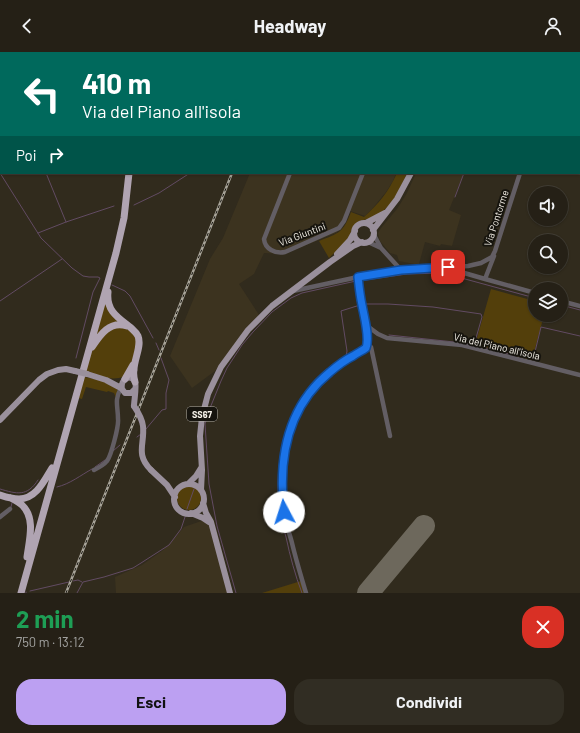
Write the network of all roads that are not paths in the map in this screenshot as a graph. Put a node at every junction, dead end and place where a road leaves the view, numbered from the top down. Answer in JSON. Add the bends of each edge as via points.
{"nodes":[{"id":1,"x":126,"y":174,"type":"edge"},
{"id":2,"x":130,"y":174,"type":"edge"},
{"id":3,"x":290,"y":174,"type":"edge"},
{"id":4,"x":363,"y":174,"type":"edge"},
{"id":5,"x":411,"y":174,"type":"edge"},
{"id":6,"x":520,"y":174,"type":"edge"},
{"id":7,"x":388,"y":211,"type":"junction"},
{"id":8,"x":366,"y":223,"type":"junction"},
{"id":9,"x":355,"y":231,"type":"junction"},
{"id":10,"x":374,"y":233,"type":"junction"},
{"id":11,"x":365,"y":242,"type":"junction"},
{"id":12,"x":381,"y":248,"type":"junction"},
{"id":13,"x":495,"y":251,"type":"junction"},
{"id":14,"x":330,"y":262,"type":"junction"},
{"id":15,"x":443,"y":267,"type":"junction"},
{"id":16,"x":401,"y":270,"type":"junction"},
{"id":17,"x":110,"y":274,"type":"junction"},
{"id":18,"x":485,"y":279,"type":"junction"},
{"id":19,"x":359,"y":280,"type":"junction"},
{"id":20,"x":528,"y":291,"type":"edge"},
{"id":21,"x":291,"y":292,"type":"junction"},
{"id":22,"x":568,"y":303,"type":"edge"},
{"id":23,"x":580,"y":306,"type":"edge"},
{"id":24,"x":366,"y":325,"type":"junction"},
{"id":25,"x":129,"y":327,"type":"junction"},
{"id":26,"x":368,"y":345,"type":"junction"},
{"id":27,"x":87,"y":354,"type":"junction"},
{"id":28,"x":136,"y":358,"type":"junction"},
{"id":29,"x":580,"y":375,"type":"edge"},
{"id":30,"x":125,"y":379,"type":"junction"},
{"id":31,"x":106,"y":380,"type":"junction"},
{"id":32,"x":135,"y":385,"type":"junction"},
{"id":33,"x":124,"y":390,"type":"junction"},
{"id":34,"x":134,"y":406,"type":"junction"},
{"id":35,"x":0,"y":420,"type":"edge"},
{"id":36,"x":390,"y":436,"type":"dead end"},
{"id":37,"x":202,"y":465,"type":"junction"},
{"id":38,"x":52,"y":468,"type":"junction"},
{"id":39,"x":94,"y":470,"type":"dead end"},
{"id":40,"x":160,"y":478,"type":"junction"},
{"id":41,"x":185,"y":485,"type":"junction"},
{"id":42,"x":201,"y":490,"type":"junction"},
{"id":43,"x":0,"y":495,"type":"edge"},
{"id":44,"x":175,"y":497,"type":"junction"},
{"id":45,"x":11,"y":498,"type":"junction"},
{"id":46,"x":203,"y":503,"type":"junction"},
{"id":47,"x":10,"y":509,"type":"dead end"},
{"id":48,"x":191,"y":513,"type":"junction"},
{"id":49,"x":0,"y":517,"type":"edge"},
{"id":50,"x":212,"y":526,"type":"junction"},
{"id":51,"x":26,"y":560,"type":"junction"},
{"id":52,"x":17,"y":593,"type":"edge"},
{"id":53,"x":20,"y":593,"type":"edge"},
{"id":54,"x":230,"y":593,"type":"edge"},
{"id":55,"x":306,"y":593,"type":"edge"}],
"edges":[{"from":1,"to":38,"type":"highway","via":[[117,231]]},
{"from":2,"to":17,"type":"highway","via":[[124,218]]},
{"from":3,"to":4,"type":"street","name":"Via Giuntini","via":[[264,239],[270,249],[280,253],[339,228]]},
{"from":5,"to":7,"type":"main road","via":[[401,194]]},
{"from":6,"to":13,"type":"street","name":"Via Pontorme"},
{"from":7,"to":8,"type":"main road"},
{"from":7,"to":10,"type":"main road"},
{"from":8,"to":9,"type":"main road","via":[[358,226]]},
{"from":8,"to":10,"type":"main road","via":[[372,226]]},
{"from":9,"to":11,"type":"main road","via":[[358,240]]},
{"from":9,"to":14,"type":"main road"},
{"from":10,"to":11,"type":"main road","via":[[372,238]]},
{"from":10,"to":12,"type":"street"},
{"from":11,"to":12,"type":"street"},
{"from":11,"to":14,"type":"main road","via":[[353,246]]},
{"from":12,"to":16,"type":"street"},
{"from":13,"to":15,"type":"street","name":"Via Pontorme","via":[[492,257],[481,263]]},
{"from":13,"to":18,"type":"street"},
{"from":14,"to":21,"type":"main road"},
{"from":15,"to":16,"type":"street","name":"Via Pontorme"},
{"from":15,"to":18,"type":"street"},
{"from":16,"to":19,"type":"street","name":"Via Pontorme"},
{"from":17,"to":25,"type":"highway","via":[[108,305]]},
{"from":17,"to":27,"type":"highway"},
{"from":18,"to":20,"type":"street"},
{"from":19,"to":21,"type":"street","name":"Via Pontorme"},
{"from":19,"to":24,"type":"street"},
{"from":21,"to":37,"type":"main road","number":"SS67","via":[[254,324],[221,367],[208,394],[202,417]]},
{"from":22,"to":23,"type":"street"},
{"from":24,"to":26,"type":"street"},
{"from":24,"to":29,"type":"street","name":"Via del Piano all'isola","via":[[387,338],[462,345]]},
{"from":25,"to":27,"type":"highway","via":[[120,324],[109,327]]},
{"from":25,"to":28,"type":"highway","via":[[138,338]]},
{"from":26,"to":36,"type":"street","via":[[371,348]]},
{"from":26,"to":55,"type":"street","via":[[330,371],[314,388],[300,407],[291,427],[283,459],[283,503],[285,520]]},
{"from":27,"to":53,"type":"highway"},
{"from":28,"to":30,"type":"highway"},
{"from":28,"to":32,"type":"highway"},
{"from":30,"to":31,"type":"main road"},
{"from":30,"to":32,"type":"main road","via":[[131,378]]},
{"from":30,"to":33,"type":"main road","via":[[122,383]]},
{"from":31,"to":33,"type":"main road"},
{"from":31,"to":35,"type":"main road","bridge":true,"via":[[66,369],[47,374]]},
{"from":32,"to":33,"type":"main road","via":[[132,392]]},
{"from":32,"to":34,"type":"main road"},
{"from":33,"to":34,"type":"main road"},
{"from":33,"to":39,"type":"street","via":[[116,406],[118,424],[110,457]]},
{"from":34,"to":40,"type":"main road","bridge":true,"via":[[143,426],[142,455],[146,465]]},
{"from":37,"to":41,"type":"main road","via":[[196,476]]},
{"from":37,"to":42,"type":"main road","number":"SS67"},
{"from":38,"to":45,"type":"highway","via":[[32,495],[21,499]]},
{"from":38,"to":51,"type":"highway"},
{"from":40,"to":41,"type":"main road","via":[[172,484]]},
{"from":40,"to":44,"type":"main road"},
{"from":41,"to":42,"type":"main road","via":[[195,485]]},
{"from":41,"to":44,"type":"main road","via":[[176,492]]},
{"from":42,"to":46,"type":"main road","number":"SS67"},
{"from":43,"to":45,"type":"highway"},
{"from":44,"to":48,"type":"main road","via":[[178,508]]},
{"from":45,"to":51,"type":"highway","via":[[23,506],[28,516],[30,528]]},
{"from":46,"to":48,"type":"main road","via":[[199,509]]},
{"from":46,"to":50,"type":"main road","number":"SS67"},
{"from":47,"to":49,"type":"street"},
{"from":48,"to":50,"type":"main road","via":[[203,518]]},
{"from":50,"to":54,"type":"main road","number":"SS67"},
{"from":51,"to":52,"type":"highway"}]}
